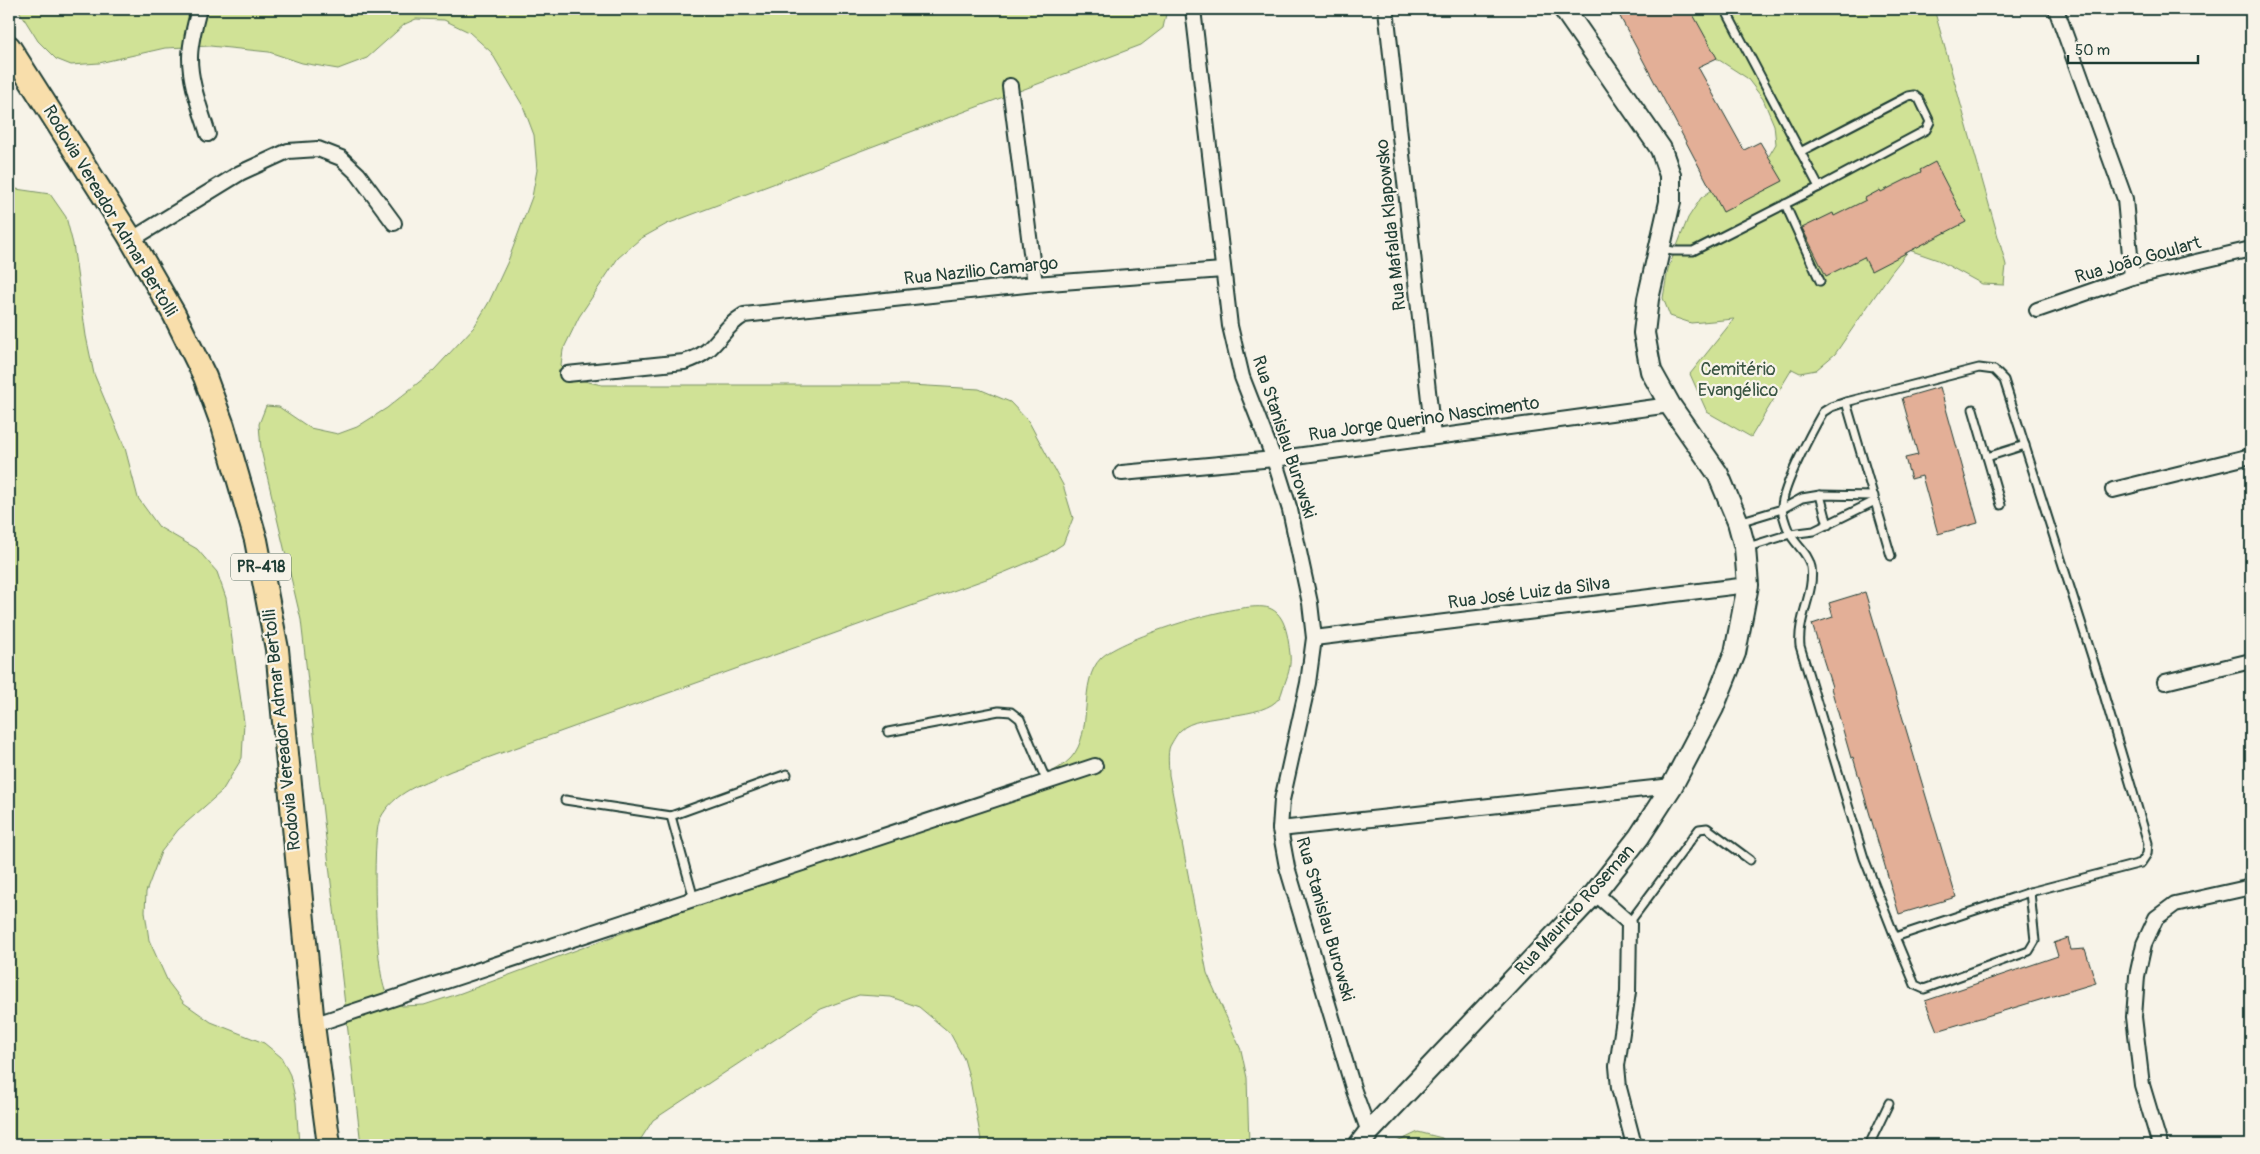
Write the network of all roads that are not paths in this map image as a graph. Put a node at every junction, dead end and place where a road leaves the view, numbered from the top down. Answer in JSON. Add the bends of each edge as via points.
{"nodes":[{"id":1,"x":199,"y":9,"type":"edge"},
{"id":2,"x":1193,"y":9,"type":"edge"},
{"id":3,"x":1386,"y":9,"type":"edge"},
{"id":4,"x":1564,"y":9,"type":"edge"},
{"id":5,"x":1725,"y":9,"type":"edge"},
{"id":6,"x":2056,"y":9,"type":"edge"},
{"id":7,"x":9,"y":47,"type":"edge"},
{"id":8,"x":1010,"y":86,"type":"dead end"},
{"id":9,"x":208,"y":134,"type":"dead end"},
{"id":10,"x":1800,"y":152,"type":"junction"},
{"id":11,"x":1819,"y":187,"type":"junction"},
{"id":12,"x":1785,"y":204,"type":"junction"},
{"id":13,"x":394,"y":223,"type":"dead end"},
{"id":14,"x":131,"y":240,"type":"junction"},
{"id":15,"x":1659,"y":248,"type":"junction"},
{"id":16,"x":2251,"y":249,"type":"edge"},
{"id":17,"x":1223,"y":270,"type":"junction"},
{"id":18,"x":2132,"y":277,"type":"junction"},
{"id":19,"x":1820,"y":281,"type":"dead end"},
{"id":20,"x":1035,"y":284,"type":"junction"},
{"id":21,"x":2037,"y":310,"type":"dead end"},
{"id":22,"x":567,"y":374,"type":"dead end"},
{"id":23,"x":1846,"y":402,"type":"junction"},
{"id":24,"x":1670,"y":406,"type":"junction"},
{"id":25,"x":1973,"y":409,"type":"dead end"},
{"id":26,"x":1433,"y":436,"type":"junction"},
{"id":27,"x":2025,"y":445,"type":"junction"},
{"id":28,"x":2251,"y":456,"type":"edge"},
{"id":29,"x":1987,"y":457,"type":"junction"},
{"id":30,"x":1274,"y":459,"type":"junction"},
{"id":31,"x":1122,"y":473,"type":"dead end"},
{"id":32,"x":2113,"y":490,"type":"dead end"},
{"id":33,"x":1820,"y":494,"type":"junction"},
{"id":34,"x":1874,"y":499,"type":"junction"},
{"id":35,"x":2001,"y":505,"type":"dead end"},
{"id":36,"x":1782,"y":509,"type":"junction"},
{"id":37,"x":1738,"y":522,"type":"junction"},
{"id":38,"x":1828,"y":525,"type":"junction"},
{"id":39,"x":1790,"y":534,"type":"junction"},
{"id":40,"x":1745,"y":548,"type":"junction"},
{"id":41,"x":1891,"y":556,"type":"dead end"},
{"id":42,"x":1748,"y":585,"type":"junction"},
{"id":43,"x":1314,"y":638,"type":"junction"},
{"id":44,"x":2251,"y":660,"type":"edge"},
{"id":45,"x":2165,"y":682,"type":"dead end"},
{"id":46,"x":888,"y":732,"type":"dead end"},
{"id":47,"x":1095,"y":766,"type":"dead end"},
{"id":48,"x":787,"y":774,"type":"dead end"},
{"id":49,"x":1047,"y":782,"type":"junction"},
{"id":50,"x":1672,"y":786,"type":"junction"},
{"id":51,"x":565,"y":800,"type":"dead end"},
{"id":52,"x":671,"y":816,"type":"junction"},
{"id":53,"x":1280,"y":829,"type":"junction"},
{"id":54,"x":1750,"y":860,"type":"dead end"},
{"id":55,"x":2251,"y":887,"type":"edge"},
{"id":56,"x":2030,"y":892,"type":"junction"},
{"id":57,"x":1595,"y":893,"type":"junction"},
{"id":58,"x":694,"y":899,"type":"junction"},
{"id":59,"x":1629,"y":923,"type":"junction"},
{"id":60,"x":1894,"y":937,"type":"junction"},
{"id":61,"x":313,"y":1025,"type":"junction"},
{"id":62,"x":1889,"y":1103,"type":"dead end"},
{"id":63,"x":1364,"y":1139,"type":"edge"},
{"id":64,"x":328,"y":1145,"type":"edge"},
{"id":65,"x":1634,"y":1145,"type":"edge"},
{"id":66,"x":1869,"y":1145,"type":"edge"},
{"id":67,"x":2160,"y":1145,"type":"edge"}],
"edges":[{"from":1,"to":9,"type":"street","via":[[190,59]]},
{"from":2,"to":17,"type":"street","name":"Rua Stanislau Burowski"},
{"from":3,"to":26,"type":"street","name":"Rua Mafalda Klapowsko"},
{"from":4,"to":15,"type":"main road","name":"Rua Mauricio Roseman","via":[[1661,149],[1670,175],[1670,202]]},
{"from":5,"to":10,"type":"lane"},
{"from":6,"to":18,"type":"street","via":[[2125,199]]},
{"from":7,"to":14,"type":"highway","name":"Rodovia Vereador Admar Bertolli","number":"PR-418"},
{"from":8,"to":20,"type":"street"},
{"from":10,"to":11,"type":"lane"},
{"from":10,"to":11,"type":"lane","via":[[1908,96],[1914,95],[1919,99],[1930,122],[1926,130]]},
{"from":11,"to":12,"type":"lane"},
{"from":12,"to":15,"type":"lane","via":[[1693,251],[1673,252]]},
{"from":12,"to":19,"type":"lane"},
{"from":13,"to":14,"type":"street","via":[[358,174],[341,158],[318,149],[288,151],[240,173]]},
{"from":14,"to":61,"type":"highway","name":"Rodovia Vereador Admar Bertolli","number":"PR-418","via":[[174,314],[205,377],[223,426],[256,540],[277,649]]},
{"from":15,"to":24,"type":"main road","name":"Rua Mauricio Roseman","via":[[1644,333],[1651,371]]},
{"from":16,"to":18,"type":"street","name":"Rua João Goulart"},
{"from":17,"to":20,"type":"street","name":"Rua Nazilio Camargo"},
{"from":17,"to":30,"type":"street","name":"Rua Stanislau Burowski","via":[[1230,326],[1242,377]]},
{"from":18,"to":21,"type":"street","name":"Rua João Goulart"},
{"from":20,"to":22,"type":"street","name":"Rua Nazilio Camargo","via":[[744,315],[733,322],[710,350],[699,358]]},
{"from":23,"to":27,"type":"lane","via":[[1979,368],[1994,370],[2004,380]]},
{"from":23,"to":34,"type":"lane"},
{"from":23,"to":36,"type":"lane","via":[[1823,412],[1786,489]]},
{"from":24,"to":26,"type":"street","name":"Rua Jorge Querino Nascimento"},
{"from":24,"to":37,"type":"main road","name":"Rua Mauricio Roseman","via":[[1718,474]]},
{"from":25,"to":29,"type":"lane"},
{"from":26,"to":30,"type":"street","name":"Rua Jorge Querino Nascimento"},
{"from":27,"to":29,"type":"lane"},
{"from":27,"to":56,"type":"lane","via":[[2148,843],[2147,854],[2141,862]]},
{"from":28,"to":32,"type":"street"},
{"from":29,"to":35,"type":"lane"},
{"from":30,"to":31,"type":"street","name":"Rua Jorge Querino Nascimento"},
{"from":30,"to":43,"type":"street","name":"Rua Stanislau Burowski","via":[[1290,510],[1310,603]]},
{"from":33,"to":34,"type":"lane"},
{"from":33,"to":36,"type":"lane","via":[[1802,498]]},
{"from":33,"to":38,"type":"lane"},
{"from":34,"to":38,"type":"lane"},
{"from":34,"to":41,"type":"lane"},
{"from":36,"to":37,"type":"lane"},
{"from":36,"to":39,"type":"lane"},
{"from":37,"to":40,"type":"main road","name":"Rua Mauricio Roseman"},
{"from":38,"to":39,"type":"lane","via":[[1814,531]]},
{"from":39,"to":40,"type":"lane"},
{"from":39,"to":60,"type":"lane","via":[[1806,554],[1811,568],[1811,585],[1800,622],[1800,646],[1864,858]]},
{"from":40,"to":42,"type":"main road","name":"Rua Mauricio Roseman"},
{"from":42,"to":43,"type":"street","name":"Rua José Luiz da Silva"},
{"from":42,"to":50,"type":"main road","name":"Rua Mauricio Roseman","via":[[1735,653],[1712,708]]},
{"from":43,"to":53,"type":"street","name":"Rua Stanislau Burowski","via":[[1308,684],[1282,800]]},
{"from":44,"to":45,"type":"street"},
{"from":46,"to":49,"type":"lane","via":[[999,711],[1011,712],[1020,719]]},
{"from":47,"to":49,"type":"street"},
{"from":48,"to":52,"type":"lane"},
{"from":49,"to":58,"type":"street"},
{"from":50,"to":53,"type":"street"},
{"from":50,"to":57,"type":"main road","name":"Rua Mauricio Roseman","via":[[1639,837]]},
{"from":51,"to":52,"type":"lane"},
{"from":52,"to":58,"type":"lane"},
{"from":53,"to":63,"type":"street","name":"Rua Stanislau Burowski","via":[[1287,867],[1354,1091]]},
{"from":54,"to":59,"type":"lane","via":[[1707,828],[1699,829]]},
{"from":55,"to":67,"type":"street","via":[[2175,904],[2156,918],[2144,944],[2137,976],[2134,1017],[2142,1085]]},
{"from":56,"to":60,"type":"lane"},
{"from":56,"to":60,"type":"lane","via":[[2036,940],[2029,951],[1924,989],[1915,985]]},
{"from":57,"to":59,"type":"street"},
{"from":57,"to":63,"type":"main road","name":"Rua Mauricio Roseman"},
{"from":58,"to":61,"type":"street"},
{"from":59,"to":65,"type":"street","via":[[1628,992],[1617,1066],[1619,1088]]},
{"from":61,"to":64,"type":"highway","name":"Rodovia Vereador Admar Bertolli","number":"PR-418"},
{"from":62,"to":66,"type":"lane"}]}
